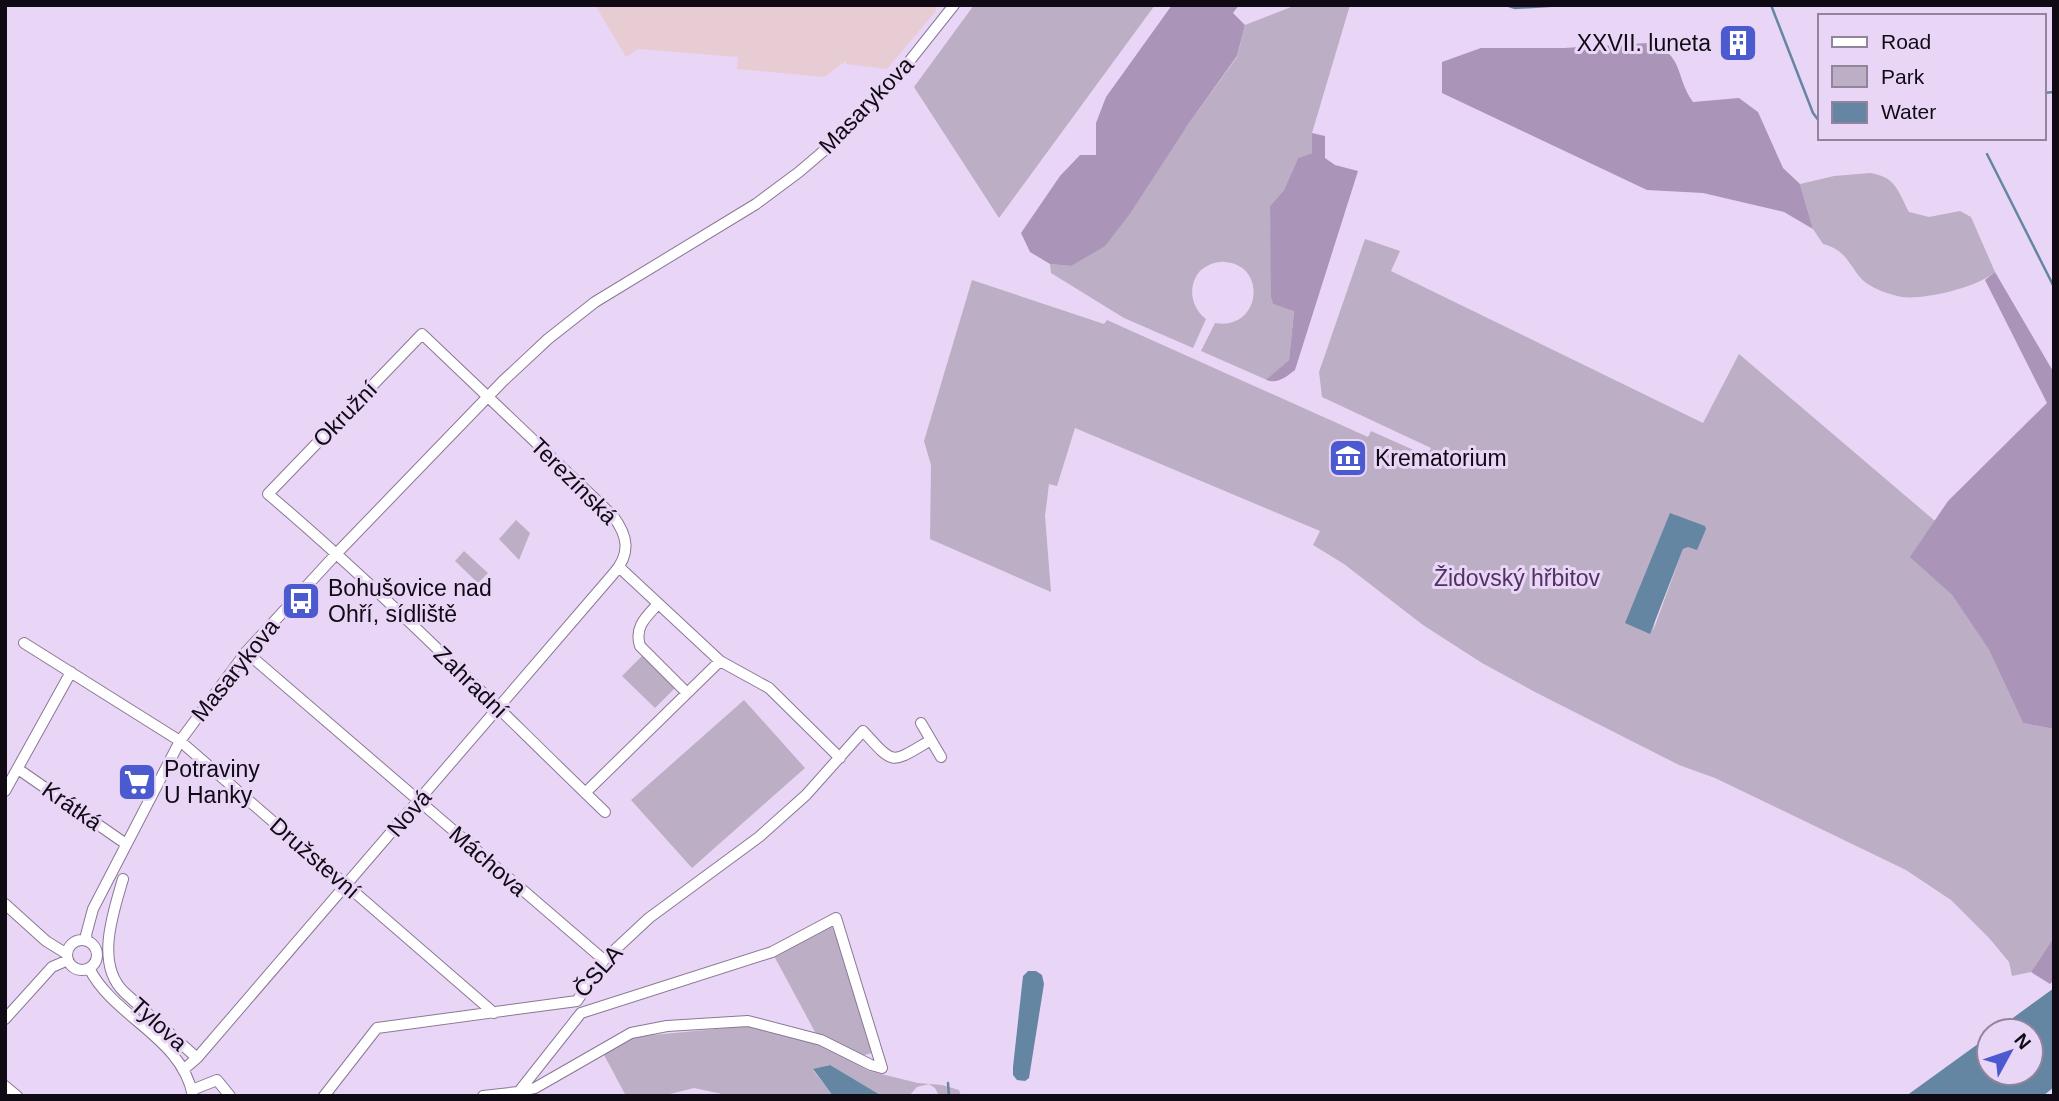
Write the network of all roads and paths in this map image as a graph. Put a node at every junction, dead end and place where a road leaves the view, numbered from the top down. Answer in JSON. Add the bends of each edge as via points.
{"nodes":[{"id":1,"x":954,"y":5,"type":"edge"},
{"id":2,"x":488,"y":397,"type":"junction"},
{"id":3,"x":337,"y":553,"type":"junction"},
{"id":4,"x":619,"y":567,"type":"junction"},
{"id":5,"x":658,"y":604,"type":"junction"},
{"id":6,"x":24,"y":643,"type":"dead end"},
{"id":7,"x":246,"y":652,"type":"junction"},
{"id":8,"x":720,"y":662,"type":"junction"},
{"id":9,"x":71,"y":672,"type":"junction"},
{"id":10,"x":687,"y":694,"type":"junction"},
{"id":11,"x":498,"y":708,"type":"junction"},
{"id":12,"x":921,"y":723,"type":"dead end"},
{"id":13,"x":931,"y":740,"type":"junction"},
{"id":14,"x":180,"y":741,"type":"junction"},
{"id":15,"x":940,"y":757,"type":"dead end"},
{"id":16,"x":840,"y":758,"type":"junction"},
{"id":17,"x":18,"y":769,"type":"junction"},
{"id":18,"x":5,"y":791,"type":"edge"},
{"id":19,"x":585,"y":793,"type":"junction"},
{"id":20,"x":419,"y":801,"type":"junction"},
{"id":21,"x":605,"y":812,"type":"dead end"},
{"id":22,"x":125,"y":844,"type":"junction"},
{"id":23,"x":123,"y":880,"type":"dead end"},
{"id":24,"x":345,"y":885,"type":"junction"},
{"id":25,"x":5,"y":904,"type":"edge"},
{"id":26,"x":86,"y":940,"type":"junction"},
{"id":27,"x":68,"y":957,"type":"junction"},
{"id":28,"x":604,"y":960,"type":"junction"},
{"id":29,"x":89,"y":968,"type":"junction"},
{"id":30,"x":577,"y":1001,"type":"junction"},
{"id":31,"x":494,"y":1013,"type":"junction"},
{"id":32,"x":581,"y":1013,"type":"junction"},
{"id":33,"x":5,"y":1019,"type":"edge"},
{"id":34,"x":197,"y":1058,"type":"junction"},
{"id":35,"x":183,"y":1070,"type":"junction"},
{"id":36,"x":5,"y":1086,"type":"edge"},
{"id":37,"x":192,"y":1093,"type":"edge"},
{"id":38,"x":517,"y":1094,"type":"edge"},
{"id":39,"x":18,"y":1096,"type":"edge"},
{"id":40,"x":230,"y":1096,"type":"edge"},
{"id":41,"x":324,"y":1096,"type":"edge"},
{"id":42,"x":483,"y":1096,"type":"edge"}],
"edges":[{"from":1,"to":2,"type":"street","name":"Masarykova","via":[[840,137],[769,194],[594,302]]},
{"from":2,"to":3,"type":"street","name":"Masarykova"},
{"from":2,"to":3,"type":"street","name":"Okružní","via":[[422,334],[268,494]]},
{"from":2,"to":4,"type":"street","name":"Terezínská","via":[[614,516],[625,532],[626,552]]},
{"from":3,"to":7,"type":"street","name":"Masarykova"},
{"from":3,"to":11,"type":"street","name":"Zahradní"},
{"from":4,"to":5,"type":"street"},
{"from":4,"to":11,"type":"street","name":"Nová"},
{"from":5,"to":8,"type":"street"},
{"from":5,"to":10,"type":"street","via":[[640,624],[637,639]]},
{"from":6,"to":9,"type":"street","name":"Družstevní"},
{"from":7,"to":14,"type":"street","name":"Masarykova"},
{"from":7,"to":20,"type":"street","name":"Máchova"},
{"from":8,"to":10,"type":"street"},
{"from":8,"to":16,"type":"street","via":[[769,688]]},
{"from":9,"to":14,"type":"street","name":"Družstevní"},
{"from":9,"to":17,"type":"street"},
{"from":10,"to":19,"type":"street"},
{"from":11,"to":19,"type":"street","name":"Zahradní"},
{"from":11,"to":20,"type":"street","name":"Nová"},
{"from":12,"to":13,"type":"street"},
{"from":13,"to":15,"type":"street"},
{"from":13,"to":16,"type":"street","name":"ČSLA","via":[[892,760],[863,731]]},
{"from":14,"to":22,"type":"street","name":"Masarykova"},
{"from":14,"to":24,"type":"street","name":"Družstevní"},
{"from":16,"to":28,"type":"street","name":"ČSLA","via":[[760,837],[649,918]]},
{"from":17,"to":18,"type":"street"},
{"from":17,"to":22,"type":"street","name":"Krátká"},
{"from":19,"to":21,"type":"street","name":"Zahradní"},
{"from":20,"to":24,"type":"street","name":"Nová"},
{"from":20,"to":28,"type":"street","name":"Máchova"},
{"from":22,"to":26,"type":"street","name":"Masarykova","via":[[93,909]]},
{"from":23,"to":34,"type":"street","name":"Tylova","via":[[108,945],[117,983]]},
{"from":24,"to":31,"type":"street","name":"Družstevní"},
{"from":24,"to":34,"type":"street","name":"Nová"},
{"from":25,"to":27,"type":"street"},
{"from":26,"to":27,"type":"street","via":[[74,942]]},
{"from":26,"to":29,"type":"street","via":[[95,946],[97,956]]},
{"from":27,"to":29,"type":"street","via":[[74,968]]},
{"from":27,"to":33,"type":"street","via":[[52,967]]},
{"from":28,"to":30,"type":"street","name":"ČSLA"},
{"from":29,"to":35,"type":"street","name":"Tylova","via":[[108,995],[155,1036]]},
{"from":30,"to":31,"type":"street","name":"ČSLA"},
{"from":30,"to":32,"type":"street"},
{"from":31,"to":41,"type":"street","name":"ČSLA","via":[[377,1028]]},
{"from":32,"to":38,"type":"street"},
{"from":32,"to":38,"type":"street","via":[[772,952],[836,918],[882,1068],[821,1040],[748,1021],[667,1026],[631,1033]]},
{"from":34,"to":35,"type":"street","name":"Tylova"},
{"from":35,"to":37,"type":"street"},
{"from":36,"to":39,"type":"street"},
{"from":37,"to":40,"type":"street","via":[[217,1080]]},
{"from":38,"to":42,"type":"street"}]}
